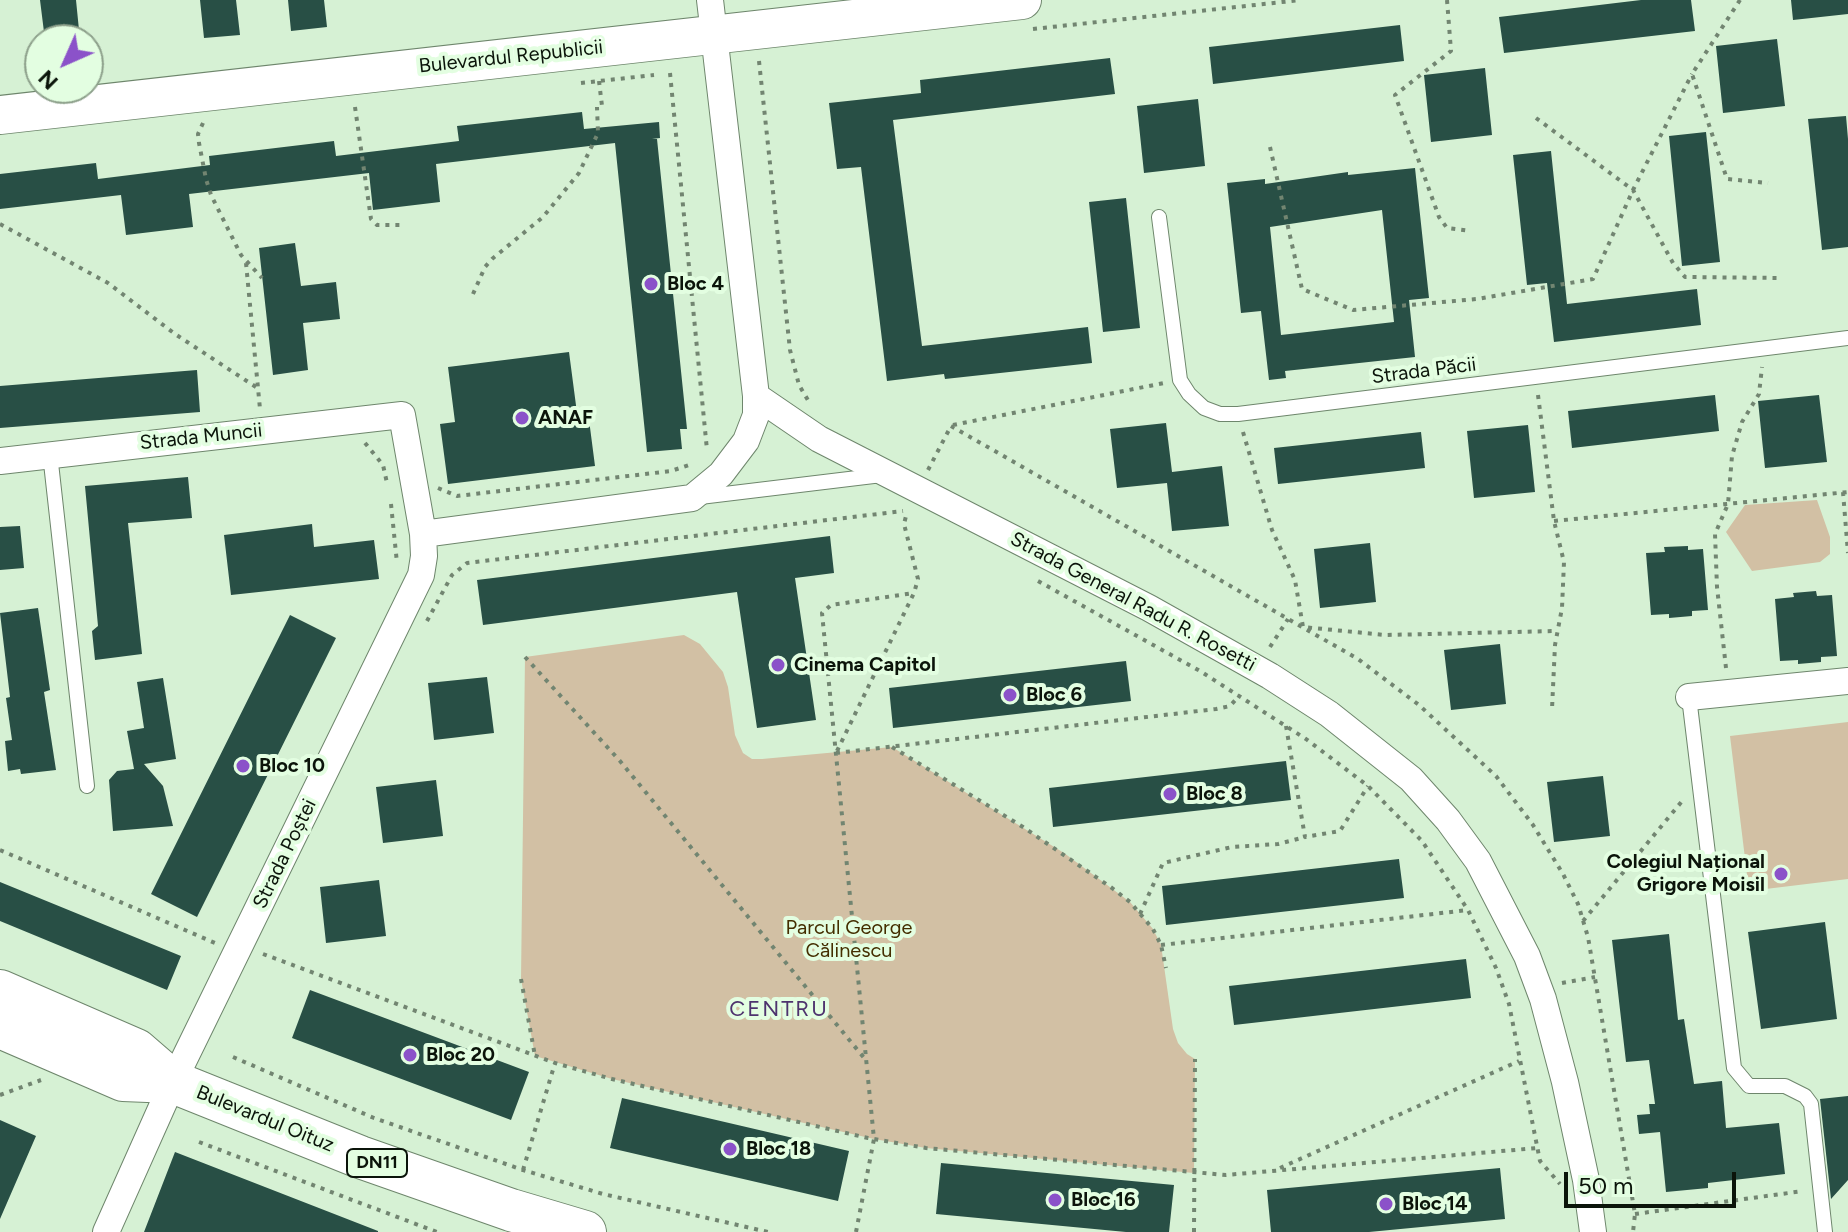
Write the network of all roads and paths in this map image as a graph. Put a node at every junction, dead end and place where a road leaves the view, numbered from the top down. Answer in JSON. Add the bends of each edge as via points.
{"nodes":[{"id":1,"x":1022,"y":0,"type":"edge"},
{"id":2,"x":1447,"y":0,"type":"edge"},
{"id":3,"x":1740,"y":0,"type":"edge"},
{"id":4,"x":712,"y":17,"type":"edge"},
{"id":5,"x":757,"y":62,"type":"dead end"},
{"id":6,"x":670,"y":73,"type":"dead end"},
{"id":7,"x":1692,"y":74,"type":"junction"},
{"id":8,"x":599,"y":81,"type":"dead end"},
{"id":9,"x":355,"y":107,"type":"dead end"},
{"id":10,"x":0,"y":115,"type":"edge"},
{"id":11,"x":1536,"y":118,"type":"dead end"},
{"id":12,"x":203,"y":123,"type":"dead end"},
{"id":13,"x":1270,"y":147,"type":"dead end"},
{"id":14,"x":1768,"y":183,"type":"dead end"},
{"id":15,"x":1633,"y":190,"type":"junction"},
{"id":16,"x":1159,"y":217,"type":"dead end"},
{"id":17,"x":0,"y":224,"type":"edge"},
{"id":18,"x":402,"y":225,"type":"dead end"},
{"id":19,"x":1471,"y":231,"type":"dead end"},
{"id":20,"x":246,"y":261,"type":"junction"},
{"id":21,"x":262,"y":278,"type":"dead end"},
{"id":22,"x":1780,"y":278,"type":"dead end"},
{"id":23,"x":473,"y":294,"type":"dead end"},
{"id":24,"x":1848,"y":338,"type":"edge"},
{"id":25,"x":1765,"y":349,"type":"junction"},
{"id":26,"x":1536,"y":377,"type":"junction"},
{"id":27,"x":1180,"y":380,"type":"junction"},
{"id":28,"x":259,"y":389,"type":"junction"},
{"id":29,"x":756,"y":396,"type":"junction"},
{"id":30,"x":814,"y":407,"type":"dead end"},
{"id":31,"x":1238,"y":414,"type":"junction"},
{"id":32,"x":402,"y":415,"type":"joint"},
{"id":33,"x":256,"y":431,"type":"junction"},
{"id":34,"x":363,"y":441,"type":"dead end"},
{"id":35,"x":50,"y":454,"type":"junction"},
{"id":36,"x":704,"y":455,"type":"dead end"},
{"id":37,"x":698,"y":460,"type":"dead end"},
{"id":38,"x":0,"y":461,"type":"edge"},
{"id":39,"x":890,"y":474,"type":"junction"},
{"id":40,"x":926,"y":474,"type":"dead end"},
{"id":41,"x":435,"y":487,"type":"dead end"},
{"id":42,"x":1846,"y":492,"type":"edge"},
{"id":43,"x":692,"y":498,"type":"junction"},
{"id":44,"x":1728,"y":504,"type":"junction"},
{"id":45,"x":1554,"y":521,"type":"junction"},
{"id":46,"x":423,"y":534,"type":"junction"},
{"id":47,"x":1848,"y":553,"type":"edge"},
{"id":48,"x":399,"y":575,"type":"dead end"},
{"id":49,"x":1030,"y":577,"type":"dead end"},
{"id":50,"x":914,"y":593,"type":"junction"},
{"id":51,"x":433,"y":615,"type":"dead end"},
{"id":52,"x":1288,"y":619,"type":"dead end"},
{"id":53,"x":1557,"y":631,"type":"junction"},
{"id":54,"x":525,"y":657,"type":"dead end"},
{"id":55,"x":1264,"y":657,"type":"dead end"},
{"id":56,"x":1848,"y":681,"type":"edge"},
{"id":57,"x":1729,"y":693,"type":"junction"},
{"id":58,"x":1240,"y":695,"type":"junction"},
{"id":59,"x":1689,"y":697,"type":"joint"},
{"id":60,"x":1552,"y":709,"type":"dead end"},
{"id":61,"x":1286,"y":725,"type":"junction"},
{"id":62,"x":892,"y":747,"type":"junction"},
{"id":63,"x":836,"y":753,"type":"junction"},
{"id":64,"x":1699,"y":779,"type":"junction"},
{"id":65,"x":87,"y":786,"type":"dead end"},
{"id":66,"x":1368,"y":786,"type":"junction"},
{"id":67,"x":1305,"y":837,"type":"junction"},
{"id":68,"x":0,"y":850,"type":"edge"},
{"id":69,"x":1468,"y":910,"type":"junction"},
{"id":70,"x":1140,"y":914,"type":"junction"},
{"id":71,"x":1583,"y":921,"type":"dead end"},
{"id":72,"x":217,"y":944,"type":"dead end"},
{"id":73,"x":1161,"y":945,"type":"junction"},
{"id":74,"x":259,"y":952,"type":"dead end"},
{"id":75,"x":1166,"y":968,"type":"dead end"},
{"id":76,"x":1595,"y":977,"type":"dead end"},
{"id":77,"x":521,"y":979,"type":"dead end"},
{"id":78,"x":1554,"y":984,"type":"dead end"},
{"id":79,"x":0,"y":991,"type":"edge"},
{"id":80,"x":0,"y":1027,"type":"edge"},
{"id":81,"x":535,"y":1056,"type":"junction"},
{"id":82,"x":233,"y":1057,"type":"dead end"},
{"id":83,"x":1195,"y":1059,"type":"dead end"},
{"id":84,"x":866,"y":1060,"type":"junction"},
{"id":85,"x":1519,"y":1061,"type":"junction"},
{"id":86,"x":555,"y":1063,"type":"junction"},
{"id":87,"x":41,"y":1080,"type":"dead end"},
{"id":88,"x":173,"y":1082,"type":"junction"},
{"id":89,"x":0,"y":1095,"type":"edge"},
{"id":90,"x":874,"y":1139,"type":"junction"},
{"id":91,"x":199,"y":1142,"type":"dead end"},
{"id":92,"x":1537,"y":1148,"type":"junction"},
{"id":93,"x":523,"y":1170,"type":"junction"},
{"id":94,"x":1275,"y":1171,"type":"junction"},
{"id":95,"x":1195,"y":1173,"type":"junction"},
{"id":96,"x":1564,"y":1188,"type":"dead end"},
{"id":97,"x":1819,"y":1189,"type":"junction"},
{"id":98,"x":106,"y":1232,"type":"edge"},
{"id":99,"x":437,"y":1232,"type":"edge"},
{"id":100,"x":585,"y":1232,"type":"edge"},
{"id":101,"x":768,"y":1232,"type":"edge"},
{"id":102,"x":856,"y":1232,"type":"edge"},
{"id":103,"x":1194,"y":1232,"type":"edge"},
{"id":104,"x":1593,"y":1232,"type":"edge"},
{"id":105,"x":1633,"y":1232,"type":"edge"},
{"id":106,"x":1825,"y":1232,"type":"edge"}],
"edges":[{"from":1,"to":4,"type":"street","name":"Bulevardul Republicii"},
{"from":2,"to":19,"type":"path","via":[[1451,51],[1395,95],[1439,217],[1447,228]]},
{"from":3,"to":7,"type":"path"},
{"from":4,"to":10,"type":"street","name":"Bulevardul Republicii"},
{"from":4,"to":29,"type":"street"},
{"from":5,"to":30,"type":"path","via":[[792,365]]},
{"from":6,"to":36,"type":"path","via":[[707,443]]},
{"from":7,"to":14,"type":"path","via":[[1727,179]]},
{"from":7,"to":15,"type":"path"},
{"from":8,"to":23,"type":"path","via":[[598,133],[579,173],[543,217],[492,259]]},
{"from":9,"to":18,"type":"path","via":[[371,219],[377,225]]},
{"from":11,"to":15,"type":"path"},
{"from":12,"to":20,"type":"path","via":[[198,134],[206,179],[226,230]]},
{"from":13,"to":15,"type":"path","via":[[1302,289],[1353,310],[1477,299],[1593,279]]},
{"from":15,"to":22,"type":"path","via":[[1685,277]]},
{"from":16,"to":27,"type":"lane"},
{"from":17,"to":28,"type":"path","via":[[108,283]]},
{"from":20,"to":21,"type":"path"},
{"from":20,"to":28,"type":"path"},
{"from":24,"to":25,"type":"lane","name":"Strada Păcii"},
{"from":25,"to":26,"type":"lane","name":"Strada Păcii"},
{"from":25,"to":44,"type":"path","via":[[1759,394],[1742,422],[1732,456]]},
{"from":26,"to":31,"type":"lane","name":"Strada Păcii"},
{"from":26,"to":45,"type":"path"},
{"from":27,"to":31,"type":"lane","name":"Strada Păcii","via":[[1204,408]]},
{"from":27,"to":40,"type":"path","via":[[951,426]]},
{"from":28,"to":33,"type":"path"},
{"from":29,"to":39,"type":"street","name":"Strada General Radu R. Rosetti","via":[[819,439]]},
{"from":29,"to":43,"type":"street","via":[[752,429],[738,454]]},
{"from":31,"to":53,"type":"path","via":[[1272,530],[1295,580],[1303,627],[1385,635]]},
{"from":32,"to":33,"type":"street","name":"Strada Muncii"},
{"from":32,"to":46,"type":"street","name":"Strada Poștei"},
{"from":33,"to":35,"type":"street","name":"Strada Muncii"},
{"from":34,"to":48,"type":"path","via":[[383,465]]},
{"from":35,"to":38,"type":"street","name":"Strada Muncii"},
{"from":35,"to":65,"type":"lane"},
{"from":37,"to":41,"type":"path","via":[[671,471],[457,496]]},
{"from":39,"to":43,"type":"lane"},
{"from":39,"to":104,"type":"street","name":"Strada General Radu R. Rosetti","via":[[1270,676],[1329,714],[1433,801],[1478,861],[1527,956],[1578,1136]]},
{"from":42,"to":44,"type":"path"},
{"from":42,"to":47,"type":"path"},
{"from":43,"to":46,"type":"street"},
{"from":44,"to":45,"type":"path"},
{"from":44,"to":57,"type":"path","via":[[1715,534]]},
{"from":45,"to":53,"type":"path","via":[[1564,562]]},
{"from":46,"to":88,"type":"street","name":"Strada Poștei","via":[[421,575]]},
{"from":49,"to":58,"type":"path"},
{"from":50,"to":51,"type":"path","via":[[918,579],[904,524],[908,510],[467,563],[452,575]]},
{"from":50,"to":63,"type":"path"},
{"from":50,"to":63,"type":"path","via":[[831,605],[822,613]]},
{"from":52,"to":55,"type":"path"},
{"from":53,"to":60,"type":"path"},
{"from":54,"to":84,"type":"path","via":[[620,761]]},
{"from":56,"to":57,"type":"street"},
{"from":57,"to":59,"type":"street"},
{"from":58,"to":61,"type":"path"},
{"from":58,"to":62,"type":"path","via":[[1230,706],[1216,709]]},
{"from":59,"to":64,"type":"lane"},
{"from":61,"to":66,"type":"path"},
{"from":61,"to":67,"type":"path"},
{"from":62,"to":63,"type":"path"},
{"from":62,"to":70,"type":"path","via":[[1064,853]]},
{"from":63,"to":84,"type":"path"},
{"from":64,"to":71,"type":"path"},
{"from":64,"to":97,"type":"lane","via":[[1734,1068],[1749,1086],[1785,1086],[1811,1104]]},
{"from":66,"to":67,"type":"path","via":[[1340,831]]},
{"from":66,"to":69,"type":"path","via":[[1422,841]]},
{"from":67,"to":70,"type":"path","via":[[1163,863]]},
{"from":68,"to":72,"type":"path"},
{"from":69,"to":73,"type":"path"},
{"from":69,"to":85,"type":"path","via":[[1504,987]]},
{"from":70,"to":73,"type":"path"},
{"from":73,"to":75,"type":"path"},
{"from":74,"to":81,"type":"path"},
{"from":76,"to":78,"type":"path"},
{"from":77,"to":81,"type":"path"},
{"from":79,"to":88,"type":"main road","name":"Bulevardul Oituz","number":"DN11","via":[[136,1050]]},
{"from":80,"to":88,"type":"main road","name":"Bulevardul Oituz","number":"DN11","via":[[123,1080]]},
{"from":81,"to":86,"type":"path"},
{"from":82,"to":93,"type":"path","via":[[374,1118]]},
{"from":83,"to":95,"type":"path"},
{"from":84,"to":90,"type":"path"},
{"from":85,"to":92,"type":"path"},
{"from":85,"to":94,"type":"path"},
{"from":86,"to":90,"type":"path"},
{"from":86,"to":93,"type":"path"},
{"from":87,"to":89,"type":"path"},
{"from":88,"to":98,"type":"street","name":"Strada Poștei"},
{"from":88,"to":100,"type":"main road","name":"Bulevardul Oituz","number":"DN11","via":[[444,1188]]},
{"from":90,"to":95,"type":"path"},
{"from":90,"to":102,"type":"path"},
{"from":91,"to":99,"type":"path"},
{"from":92,"to":94,"type":"path"},
{"from":92,"to":96,"type":"path","via":[[1540,1161]]},
{"from":93,"to":101,"type":"path"},
{"from":94,"to":95,"type":"path"},
{"from":95,"to":103,"type":"path"},
{"from":97,"to":105,"type":"path","via":[[1635,1214]]},
{"from":97,"to":106,"type":"lane"}]}
